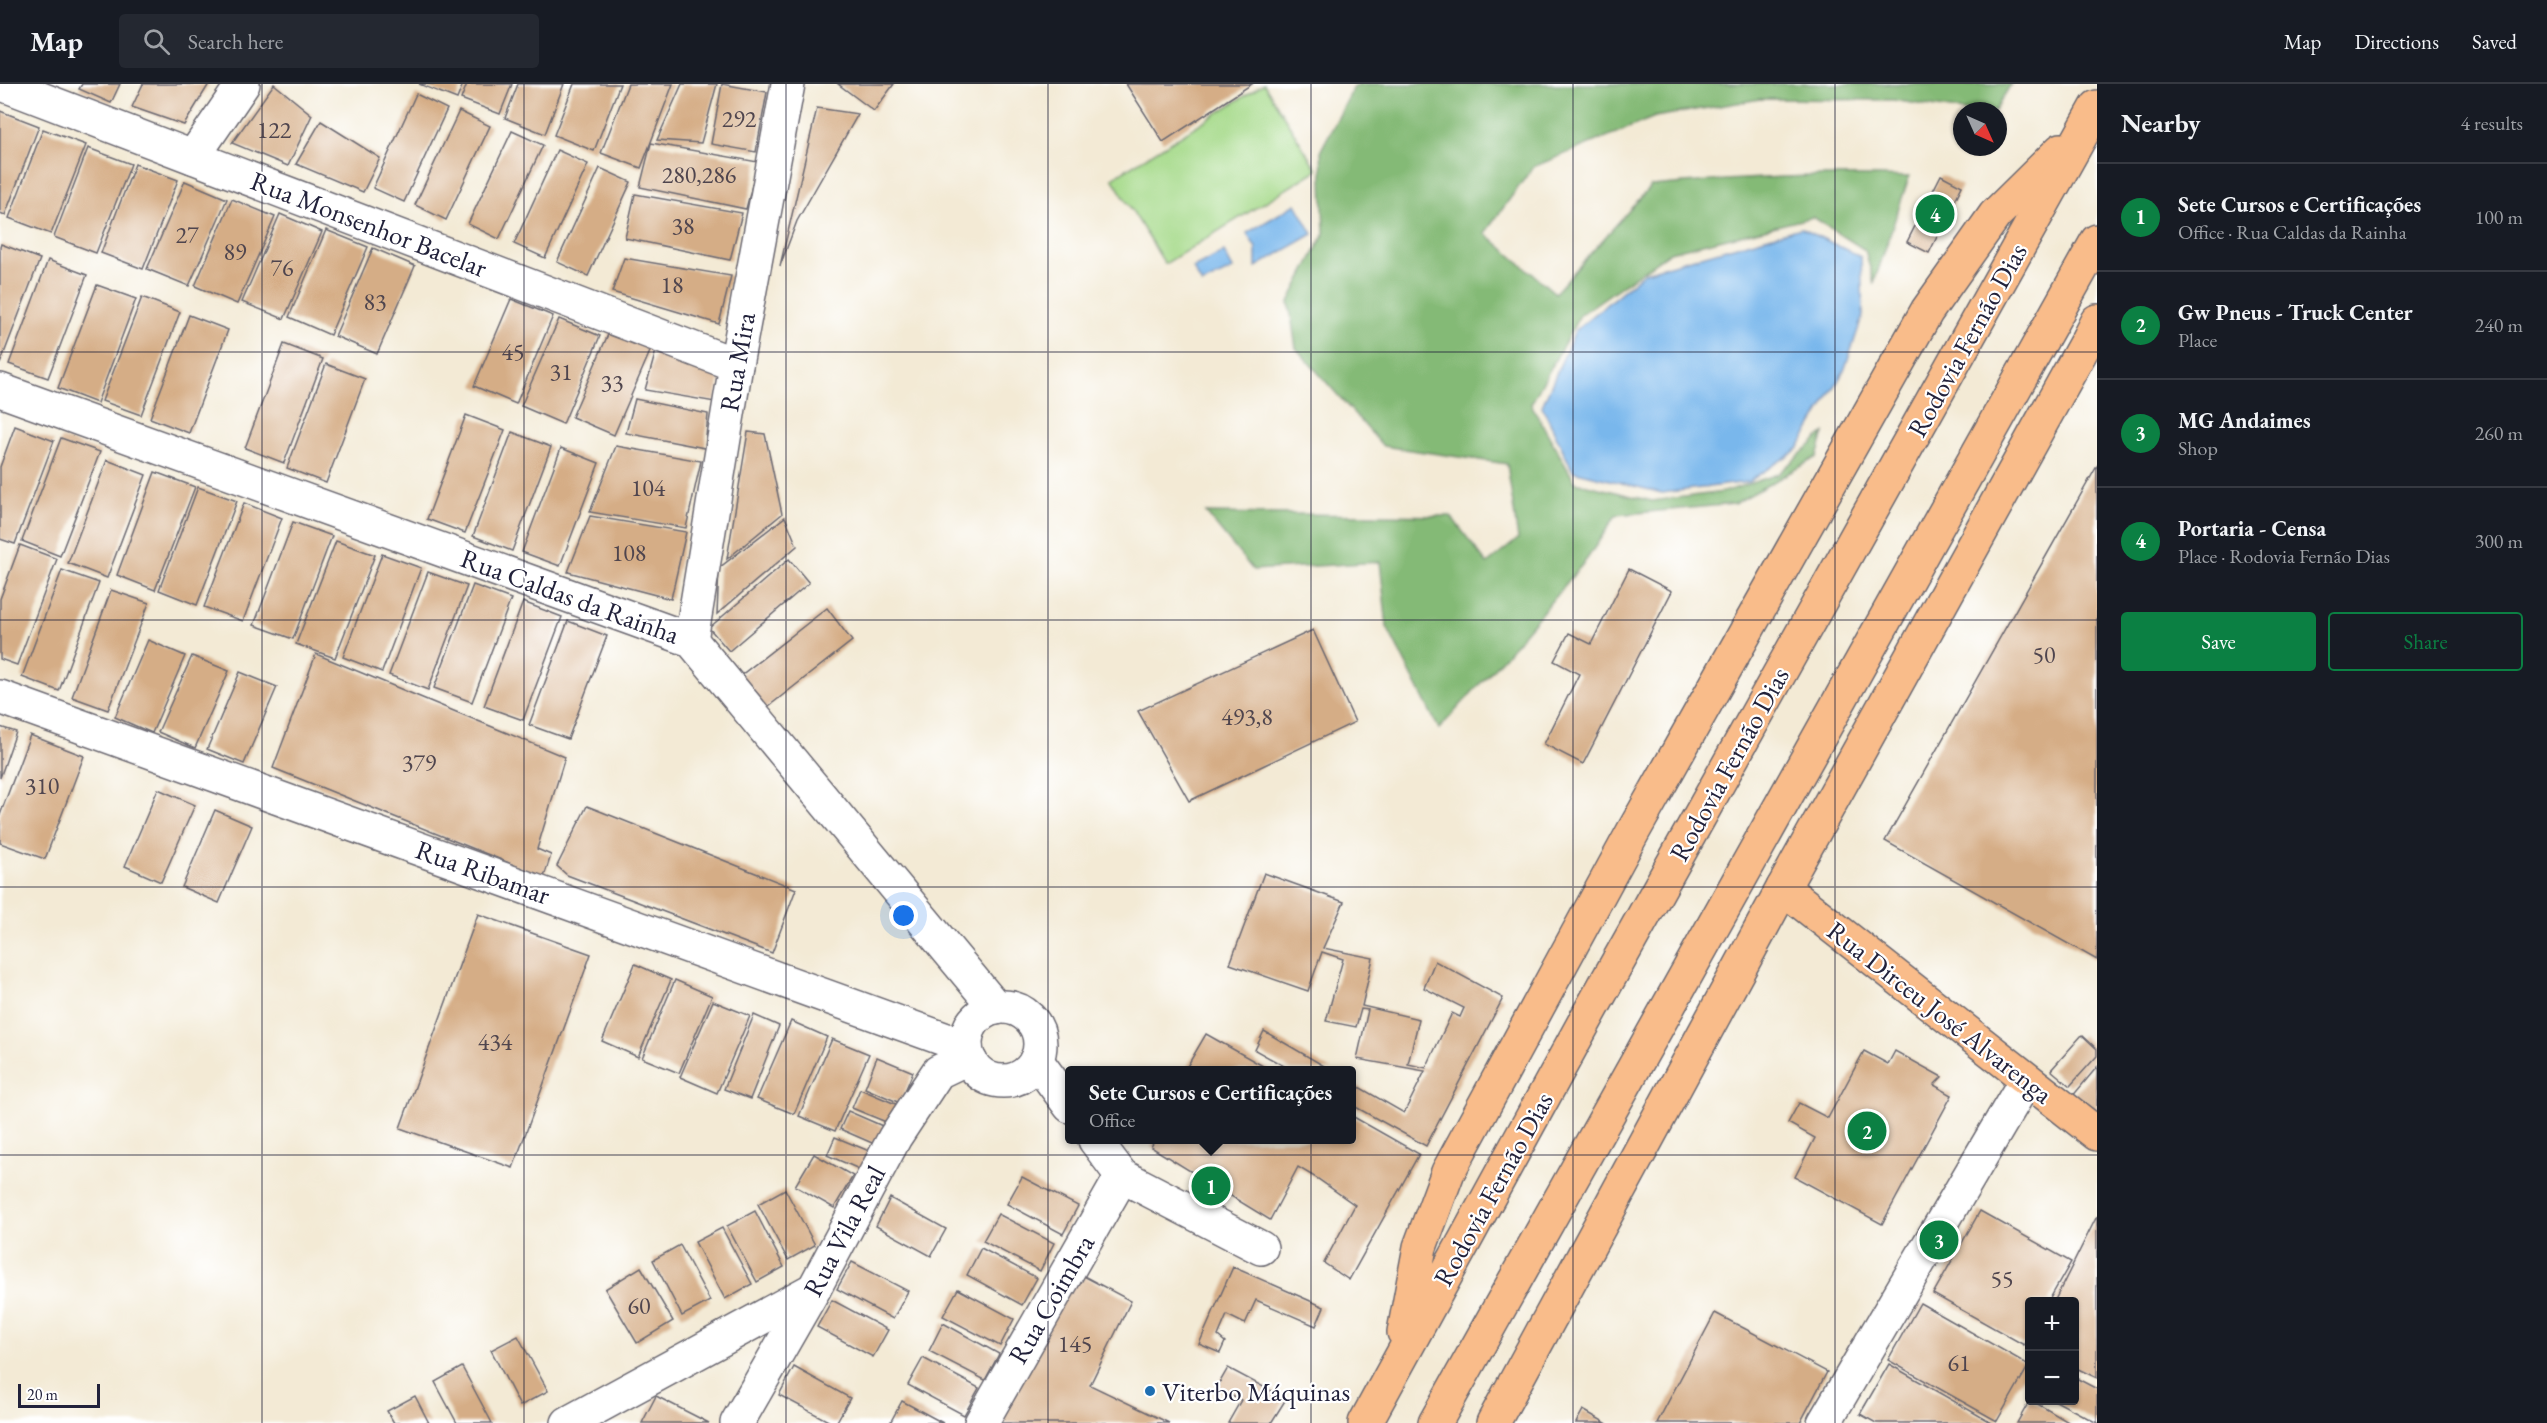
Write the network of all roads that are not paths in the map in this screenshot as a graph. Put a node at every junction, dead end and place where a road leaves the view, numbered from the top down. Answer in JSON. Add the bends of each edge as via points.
{"nodes":[{"id":1,"x":2,"y":84,"type":"edge"},
{"id":2,"x":243,"y":84,"type":"edge"},
{"id":3,"x":788,"y":84,"type":"edge"},
{"id":4,"x":2093,"y":114,"type":"edge"},
{"id":5,"x":193,"y":157,"type":"junction"},
{"id":6,"x":2097,"y":241,"type":"edge"},
{"id":7,"x":2093,"y":329,"type":"edge"},
{"id":8,"x":736,"y":365,"type":"junction"},
{"id":9,"x":0,"y":390,"type":"edge"},
{"id":10,"x":692,"y":640,"type":"junction"},
{"id":11,"x":0,"y":697,"type":"edge"},
{"id":12,"x":1783,"y":888,"type":"junction"},
{"id":13,"x":996,"y":1008,"type":"junction"},
{"id":14,"x":969,"y":1055,"type":"junction"},
{"id":15,"x":1036,"y":1060,"type":"junction"},
{"id":16,"x":2026,"y":1080,"type":"junction"},
{"id":17,"x":1065,"y":1099,"type":"edge"},
{"id":18,"x":2097,"y":1134,"type":"edge"},
{"id":19,"x":1098,"y":1144,"type":"edge"},
{"id":20,"x":1122,"y":1176,"type":"junction"},
{"id":21,"x":1261,"y":1248,"type":"dead end"},
{"id":22,"x":814,"y":1288,"type":"junction"},
{"id":23,"x":1399,"y":1360,"type":"junction"},
{"id":24,"x":568,"y":1423,"type":"edge"},
{"id":25,"x":737,"y":1423,"type":"edge"},
{"id":26,"x":981,"y":1423,"type":"edge"},
{"id":27,"x":1365,"y":1423,"type":"edge"},
{"id":28,"x":1435,"y":1423,"type":"edge"},
{"id":29,"x":1493,"y":1423,"type":"edge"},
{"id":30,"x":1824,"y":1423,"type":"edge"}],
"edges":[{"from":1,"to":5,"type":"street","name":"Rua Monsenhor Bacelar"},
{"from":2,"to":5,"type":"street"},
{"from":3,"to":8,"type":"street","name":"Rua Mira"},
{"from":4,"to":23,"type":"main road","name":"Rodovia Fernão Dias"},
{"from":4,"to":23,"type":"main road","via":[[1995,215],[1927,311],[1634,830],[1448,1172],[1420,1247]]},
{"from":5,"to":8,"type":"street","name":"Rua Monsenhor Bacelar"},
{"from":6,"to":28,"type":"main road"},
{"from":7,"to":12,"type":"main road"},
{"from":8,"to":10,"type":"street","name":"Rua Mira"},
{"from":9,"to":10,"type":"street","name":"Rua Caldas da Rainha"},
{"from":10,"to":13,"type":"street","name":"Rua Caldas da Rainha"},
{"from":11,"to":14,"type":"street","name":"Rua Ribamar"},
{"from":12,"to":16,"type":"main road","name":"Rua Dirceu José Alvarenga"},
{"from":12,"to":29,"type":"main road"},
{"from":13,"to":14,"type":"street","via":[[977,1018],[967,1036]]},
{"from":13,"to":15,"type":"street","via":[[1008,1008],[1028,1017],[1039,1037]]},
{"from":14,"to":15,"type":"street","via":[[988,1078],[999,1081],[1021,1076]]},
{"from":14,"to":22,"type":"street","name":"Rua Vila Real","via":[[938,1072],[928,1086],[895,1137]]},
{"from":15,"to":17,"type":"street"},
{"from":16,"to":18,"type":"main road","name":"Rua Dirceu José Alvarenga"},
{"from":16,"to":30,"type":"street"},
{"from":19,"to":20,"type":"street"},
{"from":20,"to":21,"type":"street"},
{"from":20,"to":26,"type":"street","name":"Rua Coimbra"},
{"from":22,"to":24,"type":"street"},
{"from":22,"to":25,"type":"street","name":"Rua Vila Real"},
{"from":23,"to":27,"type":"main road","name":"Rodovia Fernão Dias"}]}
